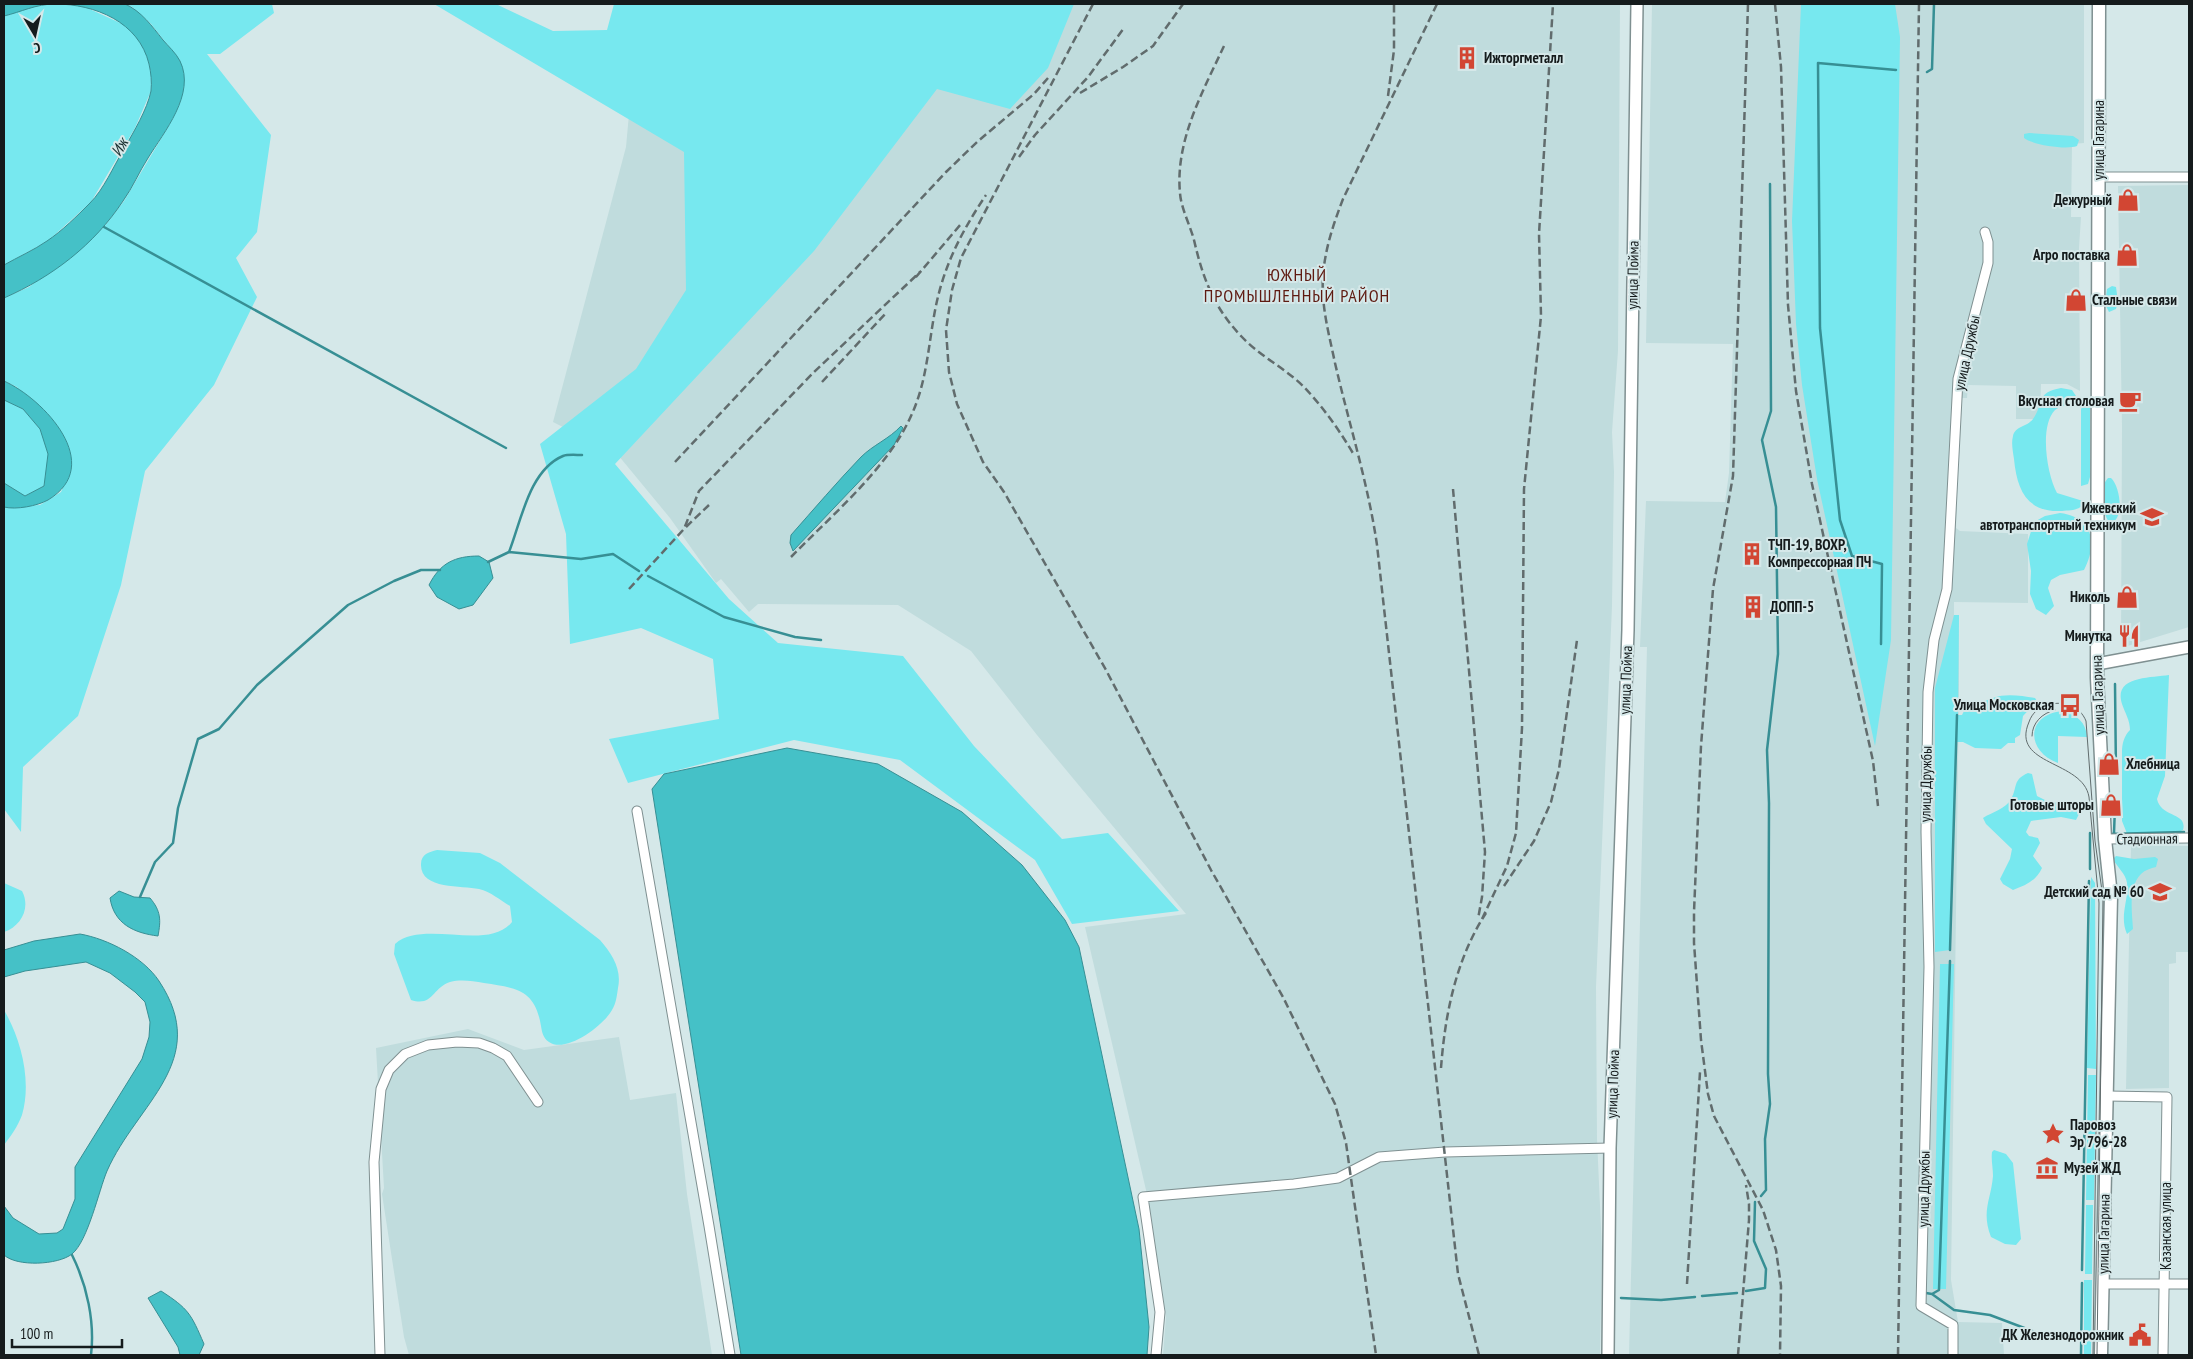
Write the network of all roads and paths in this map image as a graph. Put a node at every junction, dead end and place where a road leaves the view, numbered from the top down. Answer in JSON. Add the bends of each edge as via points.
{"nodes":[{"id":1,"x":1637,"y":4,"type":"edge"},
{"id":2,"x":2099,"y":4,"type":"edge"},
{"id":3,"x":2098,"y":177,"type":"junction"},
{"id":4,"x":2189,"y":177,"type":"edge"},
{"id":5,"x":1985,"y":232,"type":"dead end"},
{"id":6,"x":2189,"y":647,"type":"edge"},
{"id":7,"x":2097,"y":664,"type":"junction"},
{"id":8,"x":637,"y":811,"type":"dead end"},
{"id":9,"x":2189,"y":838,"type":"edge"},
{"id":10,"x":2105,"y":840,"type":"junction"},
{"id":11,"x":2107,"y":1096,"type":"junction"},
{"id":12,"x":538,"y":1102,"type":"dead end"},
{"id":13,"x":1610,"y":1148,"type":"junction"},
{"id":14,"x":2103,"y":1284,"type":"junction"},
{"id":15,"x":2165,"y":1284,"type":"junction"},
{"id":16,"x":2189,"y":1284,"type":"edge"},
{"id":17,"x":380,"y":1355,"type":"edge"},
{"id":18,"x":730,"y":1355,"type":"edge"},
{"id":19,"x":1156,"y":1355,"type":"edge"},
{"id":20,"x":1608,"y":1355,"type":"edge"},
{"id":21,"x":1953,"y":1355,"type":"edge"},
{"id":22,"x":2101,"y":1355,"type":"edge"},
{"id":23,"x":2163,"y":1355,"type":"edge"}],
"edges":[{"from":1,"to":13,"type":"main road","name":"улица Пойма","via":[[1628,630]]},
{"from":2,"to":3,"type":"main road","name":"улица Гагарина"},
{"from":3,"to":4,"type":"street"},
{"from":3,"to":7,"type":"main road","name":"улица Гагарина"},
{"from":5,"to":21,"type":"street","name":"улица Дружбы","via":[[1988,263],[1958,379],[1947,589],[1934,640],[1928,692],[1926,832],[1929,967],[1921,1306],[1953,1325]]},
{"from":6,"to":7,"type":"main road"},
{"from":7,"to":10,"type":"main road","name":"улица Гагарина"},
{"from":8,"to":18,"type":"street"},
{"from":9,"to":10,"type":"street","name":"Стадионная"},
{"from":10,"to":11,"type":"main road","name":"улица Гагарина","via":[[2111,896]]},
{"from":11,"to":14,"type":"main road","name":"улица Гагарина"},
{"from":11,"to":15,"type":"street","name":"Казанская улица","via":[[2167,1097]]},
{"from":12,"to":17,"type":"street","via":[[507,1056],[479,1043],[428,1045],[405,1054],[389,1070],[381,1089],[374,1162]]},
{"from":13,"to":19,"type":"street","via":[[1379,1157],[1338,1178],[1143,1197],[1160,1312]]},
{"from":13,"to":20,"type":"main road","name":"улица Пойма"},
{"from":14,"to":15,"type":"street"},
{"from":14,"to":22,"type":"main road","name":"улица Гагарина"},
{"from":15,"to":16,"type":"street"},
{"from":15,"to":23,"type":"street","name":"Казанская улица"}]}
